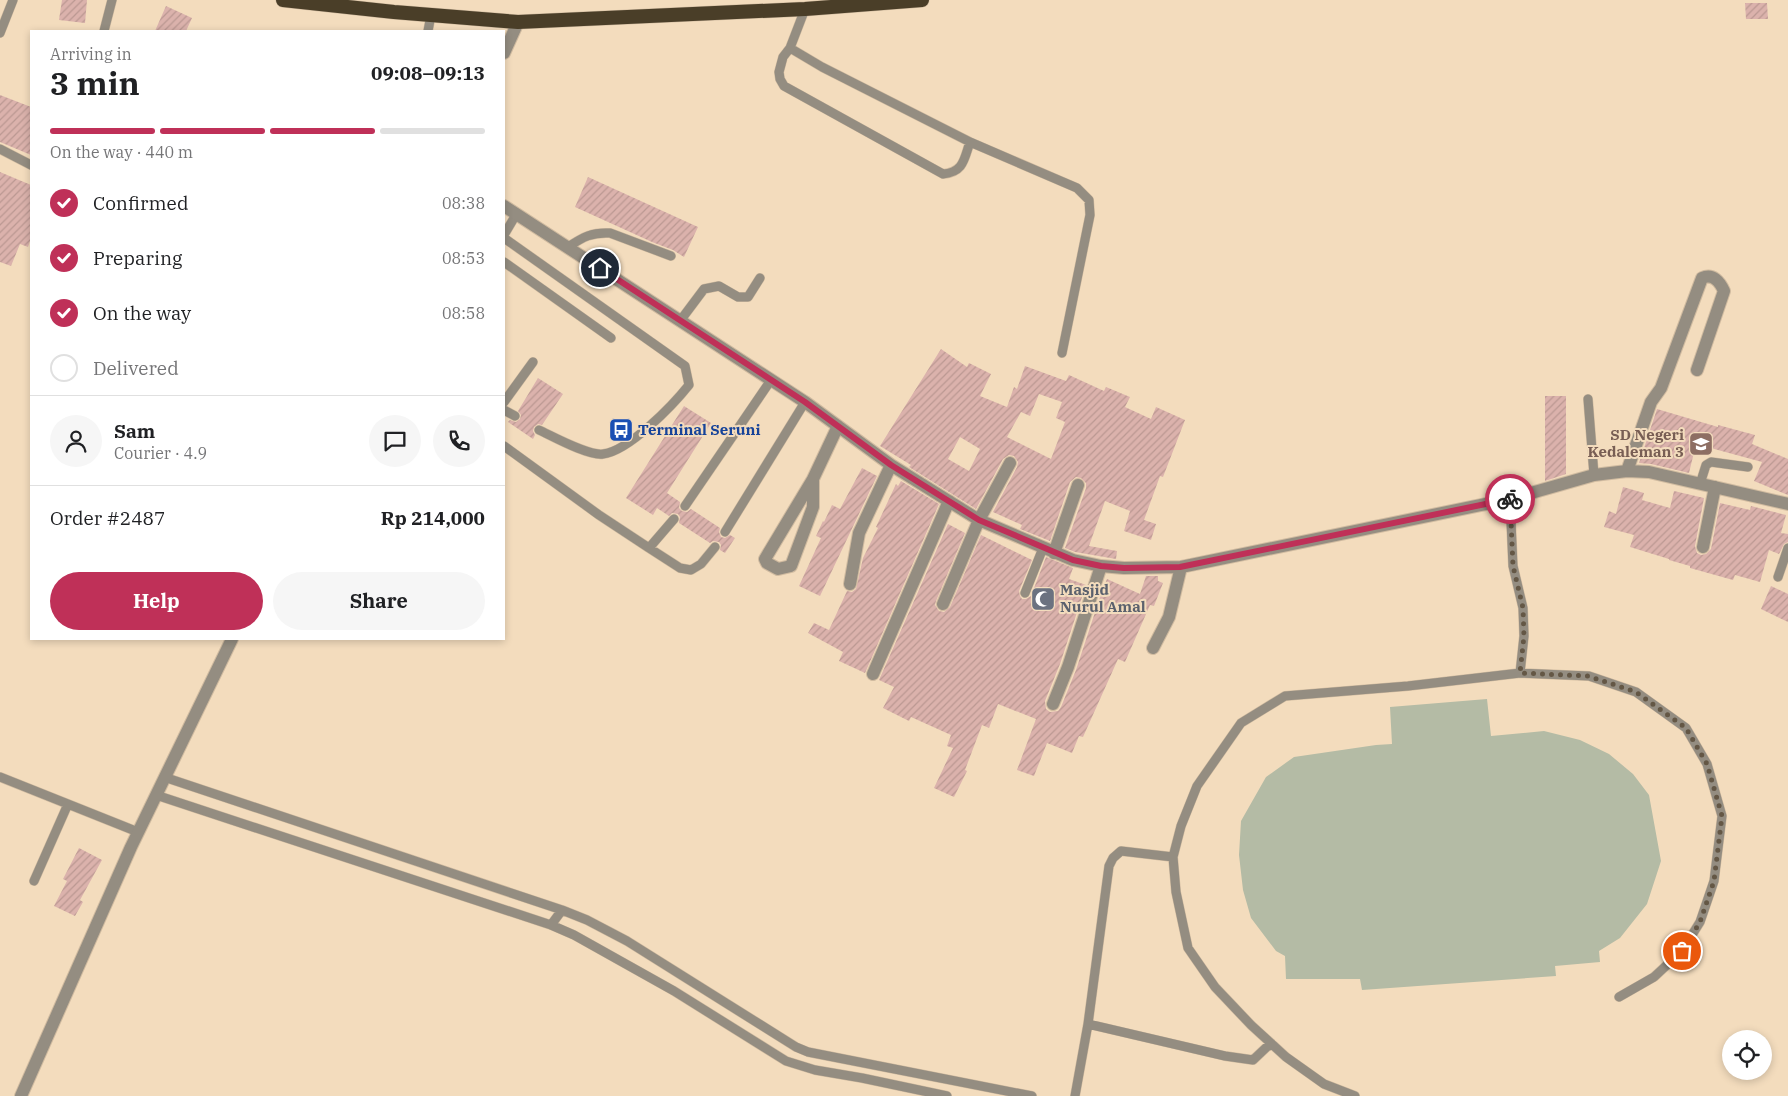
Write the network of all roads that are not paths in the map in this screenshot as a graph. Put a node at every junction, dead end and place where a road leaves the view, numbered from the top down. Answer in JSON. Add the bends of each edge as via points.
{"nodes":[{"id":1,"x":13,"y":0,"type":"edge"},
{"id":2,"x":112,"y":0,"type":"edge"},
{"id":3,"x":283,"y":0,"type":"edge"},
{"id":4,"x":922,"y":0,"type":"edge"},
{"id":5,"x":341,"y":3,"type":"edge"},
{"id":6,"x":805,"y":9,"type":"junction"},
{"id":7,"x":431,"y":16,"type":"junction"},
{"id":8,"x":518,"y":22,"type":"junction"},
{"id":9,"x":104,"y":30,"type":"edge"},
{"id":10,"x":428,"y":30,"type":"edge"},
{"id":11,"x":0,"y":32,"type":"edge"},
{"id":12,"x":790,"y":48,"type":"junction"},
{"id":13,"x":505,"y":51,"type":"edge"},
{"id":14,"x":970,"y":142,"type":"junction"},
{"id":15,"x":0,"y":149,"type":"edge"},
{"id":16,"x":30,"y":164,"type":"edge"},
{"id":17,"x":505,"y":207,"type":"edge"},
{"id":18,"x":517,"y":213,"type":"junction"},
{"id":19,"x":505,"y":235,"type":"edge"},
{"id":20,"x":505,"y":238,"type":"edge"},
{"id":21,"x":568,"y":247,"type":"junction"},
{"id":22,"x":671,"y":256,"type":"dead end"},
{"id":23,"x":505,"y":263,"type":"edge"},
{"id":24,"x":760,"y":278,"type":"dead end"},
{"id":25,"x":680,"y":321,"type":"junction"},
{"id":26,"x":611,"y":338,"type":"dead end"},
{"id":27,"x":1062,"y":353,"type":"dead end"},
{"id":28,"x":533,"y":362,"type":"dead end"},
{"id":29,"x":1697,"y":370,"type":"dead end"},
{"id":30,"x":771,"y":380,"type":"junction"},
{"id":31,"x":1588,"y":399,"type":"dead end"},
{"id":32,"x":505,"y":401,"type":"edge"},
{"id":33,"x":805,"y":402,"type":"junction"},
{"id":34,"x":505,"y":411,"type":"edge"},
{"id":35,"x":515,"y":416,"type":"dead end"},
{"id":36,"x":838,"y":426,"type":"junction"},
{"id":37,"x":539,"y":430,"type":"dead end"},
{"id":38,"x":505,"y":447,"type":"edge"},
{"id":39,"x":1010,"y":463,"type":"dead end"},
{"id":40,"x":891,"y":465,"type":"junction"},
{"id":41,"x":1748,"y":467,"type":"dead end"},
{"id":42,"x":1627,"y":471,"type":"junction"},
{"id":43,"x":1594,"y":475,"type":"junction"},
{"id":44,"x":813,"y":479,"type":"junction"},
{"id":45,"x":1078,"y":484,"type":"dead end"},
{"id":46,"x":1700,"y":484,"type":"junction"},
{"id":47,"x":1715,"y":487,"type":"junction"},
{"id":48,"x":1510,"y":499,"type":"junction"},
{"id":49,"x":949,"y":501,"type":"junction"},
{"id":50,"x":1788,"y":504,"type":"edge"},
{"id":51,"x":686,"y":506,"type":"dead end"},
{"id":52,"x":674,"y":519,"type":"dead end"},
{"id":53,"x":979,"y":520,"type":"junction"},
{"id":54,"x":726,"y":532,"type":"dead end"},
{"id":55,"x":715,"y":546,"type":"dead end"},
{"id":56,"x":1703,"y":547,"type":"dead end"},
{"id":57,"x":650,"y":548,"type":"junction"},
{"id":58,"x":1788,"y":548,"type":"edge"},
{"id":59,"x":1049,"y":550,"type":"junction"},
{"id":60,"x":1101,"y":566,"type":"junction"},
{"id":61,"x":1180,"y":567,"type":"junction"},
{"id":62,"x":1778,"y":577,"type":"dead end"},
{"id":63,"x":850,"y":584,"type":"dead end"},
{"id":64,"x":1025,"y":593,"type":"dead end"},
{"id":65,"x":943,"y":604,"type":"dead end"},
{"id":66,"x":232,"y":640,"type":"edge"},
{"id":67,"x":1153,"y":648,"type":"dead end"},
{"id":68,"x":1520,"y":673,"type":"junction"},
{"id":69,"x":873,"y":674,"type":"dead end"},
{"id":70,"x":1054,"y":704,"type":"dead end"},
{"id":71,"x":0,"y":777,"type":"edge"},
{"id":72,"x":164,"y":777,"type":"junction"},
{"id":73,"x":156,"y":795,"type":"junction"},
{"id":74,"x":68,"y":804,"type":"junction"},
{"id":75,"x":138,"y":832,"type":"junction"},
{"id":76,"x":1173,"y":856,"type":"junction"},
{"id":77,"x":34,"y":881,"type":"dead end"},
{"id":78,"x":562,"y":910,"type":"junction"},
{"id":79,"x":551,"y":925,"type":"junction"},
{"id":80,"x":1619,"y":996,"type":"dead end"},
{"id":81,"x":1088,"y":1024,"type":"junction"},
{"id":82,"x":1271,"y":1043,"type":"junction"},
{"id":83,"x":21,"y":1096,"type":"edge"},
{"id":84,"x":947,"y":1096,"type":"edge"},
{"id":85,"x":1032,"y":1096,"type":"edge"},
{"id":86,"x":1075,"y":1096,"type":"edge"},
{"id":87,"x":1355,"y":1096,"type":"edge"}],
"edges":[{"from":1,"to":11,"type":"lane"},
{"from":2,"to":9,"type":"lane"},
{"from":3,"to":5,"type":"highway"},
{"from":4,"to":6,"type":"highway"},
{"from":5,"to":7,"type":"highway"},
{"from":6,"to":8,"type":"highway"},
{"from":6,"to":12,"type":"lane"},
{"from":7,"to":8,"type":"highway"},
{"from":7,"to":10,"type":"lane"},
{"from":8,"to":13,"type":"street"},
{"from":12,"to":14,"type":"lane"},
{"from":12,"to":14,"type":"lane","via":[[779,72],[784,86],[943,174],[954,173],[962,164]]},
{"from":14,"to":27,"type":"lane","via":[[1077,188],[1088,200],[1090,215]]},
{"from":15,"to":16,"type":"lane"},
{"from":17,"to":18,"type":"street"},
{"from":18,"to":19,"type":"lane"},
{"from":18,"to":21,"type":"street"},
{"from":20,"to":37,"type":"lane","via":[[685,366],[689,385],[673,404],[622,448],[602,454],[582,450]]},
{"from":21,"to":22,"type":"lane","via":[[585,236],[610,233]]},
{"from":21,"to":25,"type":"street"},
{"from":23,"to":26,"type":"lane"},
{"from":24,"to":25,"type":"lane","via":[[748,297],[738,296],[719,286],[704,289]]},
{"from":25,"to":30,"type":"street"},
{"from":28,"to":32,"type":"lane"},
{"from":29,"to":42,"type":"street","via":[[1724,291],[1720,282],[1706,276],[1702,278],[1661,388],[1650,402]]},
{"from":30,"to":33,"type":"street"},
{"from":30,"to":51,"type":"lane"},
{"from":31,"to":43,"type":"lane"},
{"from":33,"to":36,"type":"street"},
{"from":33,"to":54,"type":"lane"},
{"from":34,"to":35,"type":"lane"},
{"from":36,"to":40,"type":"street"},
{"from":36,"to":44,"type":"street"},
{"from":38,"to":57,"type":"lane"},
{"from":39,"to":53,"type":"street"},
{"from":40,"to":49,"type":"street"},
{"from":40,"to":63,"type":"street","via":[[860,534]]},
{"from":41,"to":46,"type":"lane","via":[[1711,462],[1706,465]]},
{"from":42,"to":43,"type":"street"},
{"from":42,"to":46,"type":"street","via":[[1649,472]]},
{"from":43,"to":48,"type":"street"},
{"from":44,"to":44,"type":"street","via":[[813,507],[804,534],[791,566],[778,569],[765,559]]},
{"from":45,"to":59,"type":"street"},
{"from":46,"to":47,"type":"street"},
{"from":47,"to":50,"type":"street"},
{"from":47,"to":56,"type":"street"},
{"from":48,"to":61,"type":"street"},
{"from":48,"to":68,"type":"lane","via":[[1513,566],[1523,608]]},
{"from":49,"to":53,"type":"street"},
{"from":49,"to":69,"type":"street"},
{"from":52,"to":57,"type":"lane"},
{"from":53,"to":59,"type":"street"},
{"from":53,"to":65,"type":"street"},
{"from":55,"to":57,"type":"lane","via":[[701,564],[691,570],[680,568]]},
{"from":58,"to":62,"type":"lane"},
{"from":59,"to":60,"type":"street"},
{"from":59,"to":64,"type":"lane"},
{"from":60,"to":61,"type":"street"},
{"from":60,"to":70,"type":"street"},
{"from":61,"to":67,"type":"street","via":[[1169,617]]},
{"from":66,"to":72,"type":"street"},
{"from":68,"to":76,"type":"lane","via":[[1285,696],[1241,722],[1197,786]]},
{"from":68,"to":80,"type":"lane","via":[[1588,676],[1636,692],[1686,728],[1707,764],[1722,816],[1714,881],[1700,922],[1682,951],[1654,976]]},
{"from":71,"to":74,"type":"lane"},
{"from":72,"to":73,"type":"street"},
{"from":72,"to":78,"type":"lane"},
{"from":73,"to":75,"type":"street"},
{"from":73,"to":79,"type":"lane"},
{"from":74,"to":75,"type":"lane"},
{"from":74,"to":77,"type":"lane"},
{"from":75,"to":83,"type":"street"},
{"from":76,"to":81,"type":"lane","via":[[1120,851],[1113,858],[1109,866]]},
{"from":76,"to":82,"type":"lane","via":[[1176,892],[1188,948],[1215,987]]},
{"from":78,"to":79,"type":"lane"},
{"from":78,"to":85,"type":"lane","via":[[628,941],[808,1052]]},
{"from":79,"to":84,"type":"lane","via":[[674,991],[786,1061],[815,1070]]},
{"from":81,"to":82,"type":"lane","via":[[1253,1060]]},
{"from":81,"to":86,"type":"lane"},
{"from":82,"to":87,"type":"lane","via":[[1324,1084]]}]}
